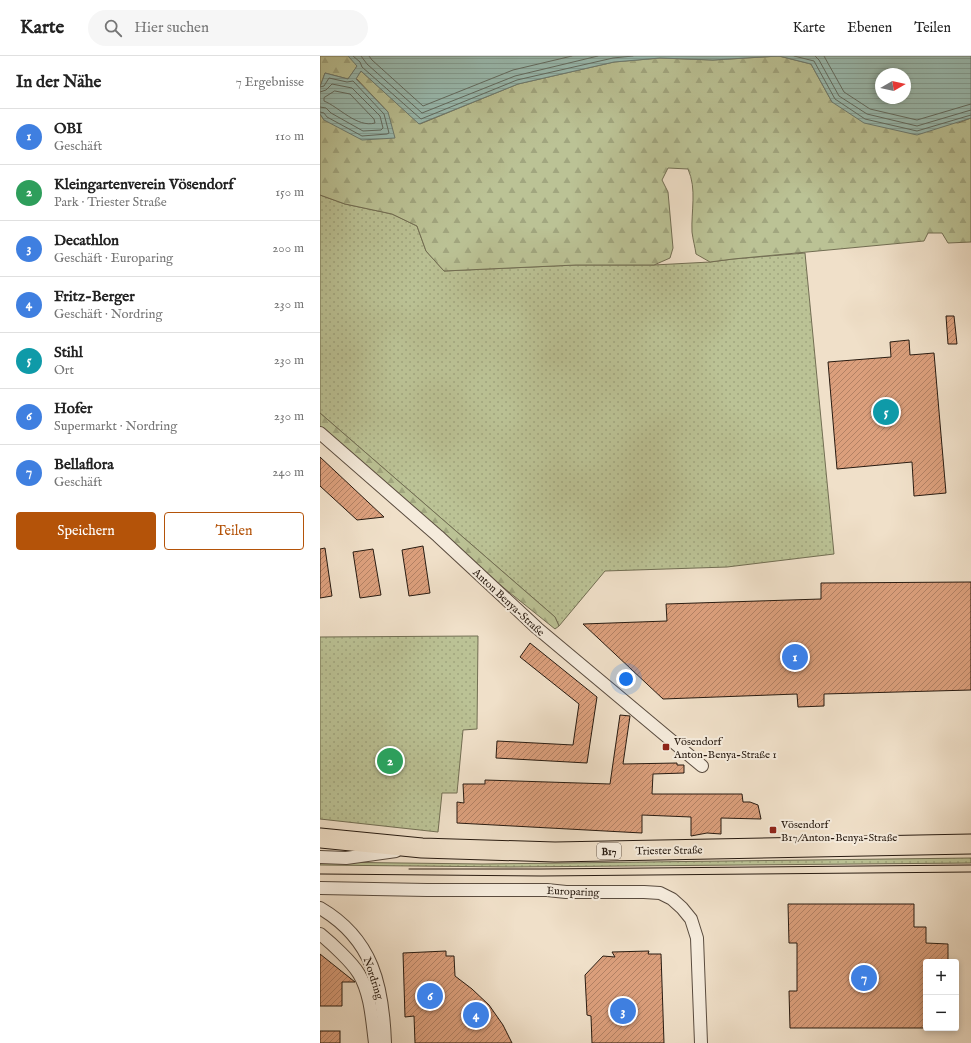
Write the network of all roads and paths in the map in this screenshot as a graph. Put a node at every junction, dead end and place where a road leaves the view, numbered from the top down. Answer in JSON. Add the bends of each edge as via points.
{"nodes":[{"id":1,"x":320,"y":433,"type":"edge"},
{"id":2,"x":702,"y":766,"type":"dead end"},
{"id":3,"x":320,"y":838,"type":"edge"},
{"id":4,"x":971,"y":844,"type":"edge"},
{"id":5,"x":422,"y":848,"type":"junction"},
{"id":6,"x":320,"y":857,"type":"edge"},
{"id":7,"x":320,"y":888,"type":"edge"},
{"id":8,"x":320,"y":908,"type":"edge"},
{"id":9,"x":320,"y":934,"type":"edge"},
{"id":10,"x":375,"y":1043,"type":"edge"},
{"id":11,"x":385,"y":1043,"type":"edge"},
{"id":12,"x":700,"y":1043,"type":"edge"}],
"edges":[{"from":1,"to":2,"type":"street","name":"Anton Benya-Straße","via":[[438,536],[537,628]]},
{"from":3,"to":5,"type":"main road","name":"Triester Straße","number":"B17"},
{"from":4,"to":5,"type":"main road","name":"Triester Straße","number":"B17","via":[[555,852]]},
{"from":5,"to":6,"type":"street","via":[[346,858]]},
{"from":7,"to":12,"type":"street","name":"Europaring","via":[[660,893],[672,899],[691,919],[697,938]]},
{"from":8,"to":11,"type":"street","name":"Nordring","via":[[347,928],[370,960],[383,1008]]},
{"from":9,"to":10,"type":"street","name":"Nordring","via":[[358,972],[363,981]]}]}
